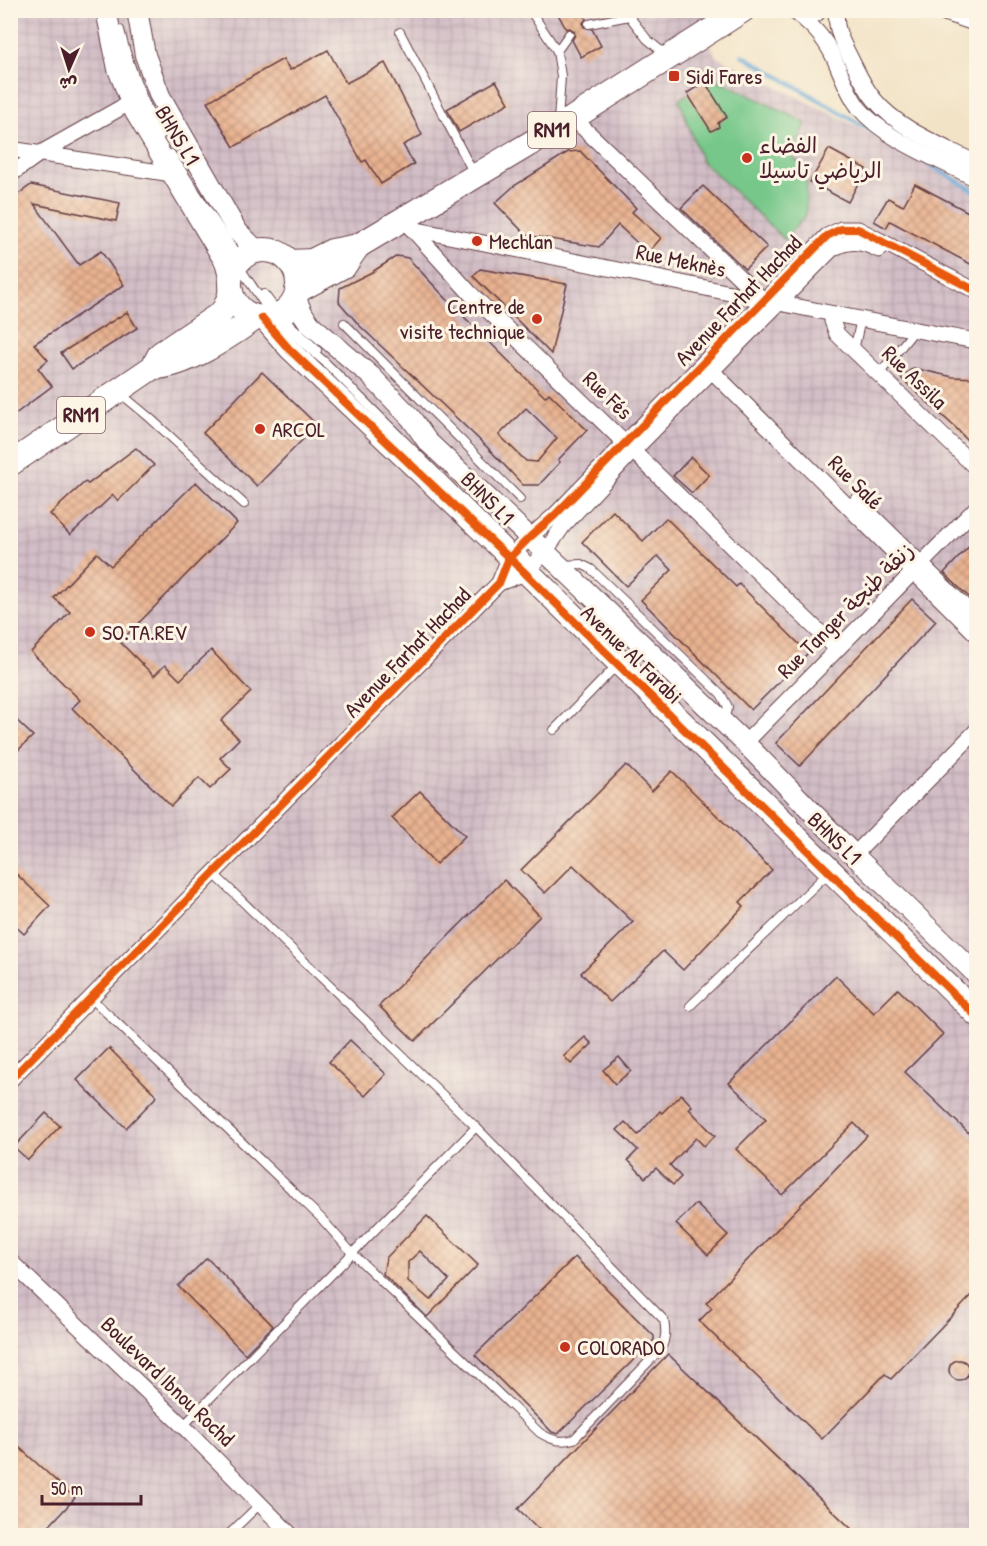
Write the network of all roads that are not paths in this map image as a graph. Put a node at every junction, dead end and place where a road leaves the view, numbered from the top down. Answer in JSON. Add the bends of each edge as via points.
{"nodes":[{"id":1,"x":113,"y":10,"type":"edge"},
{"id":2,"x":136,"y":10,"type":"edge"},
{"id":3,"x":530,"y":10,"type":"edge"},
{"id":4,"x":743,"y":10,"type":"edge"},
{"id":5,"x":792,"y":10,"type":"edge"},
{"id":6,"x":800,"y":10,"type":"edge"},
{"id":7,"x":814,"y":10,"type":"edge"},
{"id":8,"x":837,"y":10,"type":"edge"},
{"id":9,"x":944,"y":10,"type":"edge"},
{"id":10,"x":627,"y":13,"type":"edge"},
{"id":11,"x":112,"y":16,"type":"edge"},
{"id":12,"x":976,"y":21,"type":"edge"},
{"id":13,"x":589,"y":24,"type":"dead end"},
{"id":14,"x":400,"y":32,"type":"dead end"},
{"id":15,"x":569,"y":34,"type":"dead end"},
{"id":16,"x":557,"y":51,"type":"junction"},
{"id":17,"x":670,"y":58,"type":"junction"},
{"id":18,"x":131,"y":102,"type":"junction"},
{"id":19,"x":565,"y":122,"type":"junction"},
{"id":20,"x":10,"y":149,"type":"edge"},
{"id":21,"x":39,"y":154,"type":"junction"},
{"id":22,"x":976,"y":163,"type":"edge"},
{"id":23,"x":172,"y":174,"type":"junction"},
{"id":24,"x":10,"y":175,"type":"edge"},
{"id":25,"x":474,"y":175,"type":"junction"},
{"id":26,"x":976,"y":179,"type":"edge"},
{"id":27,"x":412,"y":229,"type":"junction"},
{"id":28,"x":358,"y":246,"type":"junction"},
{"id":29,"x":825,"y":247,"type":"junction"},
{"id":30,"x":290,"y":262,"type":"junction"},
{"id":31,"x":239,"y":270,"type":"junction"},
{"id":32,"x":976,"y":291,"type":"edge"},
{"id":33,"x":976,"y":302,"type":"edge"},
{"id":34,"x":768,"y":305,"type":"junction"},
{"id":35,"x":277,"y":309,"type":"junction"},
{"id":36,"x":832,"y":318,"type":"junction"},
{"id":37,"x":344,"y":323,"type":"dead end"},
{"id":38,"x":860,"y":323,"type":"junction"},
{"id":39,"x":910,"y":336,"type":"junction"},
{"id":40,"x":976,"y":341,"type":"edge"},
{"id":41,"x":976,"y":349,"type":"edge"},
{"id":42,"x":854,"y":350,"type":"junction"},
{"id":43,"x":710,"y":365,"type":"junction"},
{"id":44,"x":153,"y":367,"type":"junction"},
{"id":45,"x":879,"y":374,"type":"junction"},
{"id":46,"x":116,"y":390,"type":"junction"},
{"id":47,"x":418,"y":411,"type":"junction"},
{"id":48,"x":629,"y":447,"type":"junction"},
{"id":49,"x":10,"y":464,"type":"edge"},
{"id":50,"x":976,"y":468,"type":"edge"},
{"id":51,"x":520,"y":499,"type":"dead end"},
{"id":52,"x":244,"y":504,"type":"dead end"},
{"id":53,"x":976,"y":508,"type":"edge"},
{"id":54,"x":518,"y":549,"type":"junction"},
{"id":55,"x":533,"y":564,"type":"junction"},
{"id":56,"x":918,"y":568,"type":"junction"},
{"id":57,"x":499,"y":583,"type":"junction"},
{"id":58,"x":976,"y":618,"type":"edge"},
{"id":59,"x":976,"y":634,"type":"edge"},
{"id":60,"x":837,"y":650,"type":"junction"},
{"id":61,"x":618,"y":664,"type":"junction"},
{"id":62,"x":554,"y":730,"type":"dead end"},
{"id":63,"x":976,"y":731,"type":"edge"},
{"id":64,"x":745,"y":743,"type":"junction"},
{"id":65,"x":854,"y":855,"type":"junction"},
{"id":66,"x":830,"y":872,"type":"junction"},
{"id":67,"x":214,"y":874,"type":"junction"},
{"id":68,"x":976,"y":974,"type":"edge"},
{"id":69,"x":92,"y":998,"type":"junction"},
{"id":70,"x":976,"y":1001,"type":"edge"},
{"id":71,"x":690,"y":1006,"type":"dead end"},
{"id":72,"x":976,"y":1016,"type":"edge"},
{"id":73,"x":10,"y":1080,"type":"edge"},
{"id":74,"x":476,"y":1127,"type":"junction"},
{"id":75,"x":352,"y":1253,"type":"junction"},
{"id":76,"x":10,"y":1260,"type":"edge"},
{"id":77,"x":183,"y":1426,"type":"junction"},
{"id":78,"x":260,"y":1504,"type":"junction"},
{"id":79,"x":227,"y":1536,"type":"edge"},
{"id":80,"x":292,"y":1536,"type":"edge"}],
"edges":[{"from":1,"to":31,"type":"lane","name":"BHNS L1","via":[[132,84],[148,122]]},
{"from":2,"to":31,"type":"street","via":[[145,55],[160,96],[237,231]]},
{"from":3,"to":16,"type":"lane"},
{"from":4,"to":17,"type":"main road","number":"RN11"},
{"from":5,"to":26,"type":"street","via":[[824,41],[849,94],[877,126]]},
{"from":6,"to":7,"type":"main road"},
{"from":8,"to":22,"type":"street","via":[[839,36],[866,88],[881,107],[898,122]]},
{"from":9,"to":12,"type":"street"},
{"from":10,"to":13,"type":"lane"},
{"from":10,"to":17,"type":"lane","via":[[647,39]]},
{"from":11,"to":18,"type":"street","via":[[118,69]]},
{"from":11,"to":31,"type":"lane","name":"BHNS L1","via":[[140,96],[161,138]]},
{"from":14,"to":25,"type":"lane"},
{"from":15,"to":16,"type":"lane"},
{"from":16,"to":19,"type":"lane"},
{"from":17,"to":19,"type":"main road","number":"RN11"},
{"from":18,"to":21,"type":"street"},
{"from":18,"to":23,"type":"street"},
{"from":19,"to":25,"type":"main road","number":"RN11"},
{"from":19,"to":34,"type":"street"},
{"from":20,"to":21,"type":"street"},
{"from":21,"to":23,"type":"street"},
{"from":21,"to":24,"type":"street"},
{"from":23,"to":31,"type":"street","via":[[225,262]]},
{"from":25,"to":27,"type":"main road","number":"RN11"},
{"from":27,"to":28,"type":"main road","number":"RN11"},
{"from":27,"to":34,"type":"street","name":"Rue Meknès","via":[[591,263]]},
{"from":27,"to":48,"type":"street","name":"Rue Fés","via":[[470,293]]},
{"from":28,"to":30,"type":"main road","number":"RN11","via":[[332,251],[312,261]]},
{"from":28,"to":35,"type":"main road","number":"RN11","via":[[345,265]]},
{"from":29,"to":32,"type":"street","via":[[827,236],[841,229],[858,229]]},
{"from":29,"to":33,"type":"street","via":[[852,242],[868,244]]},
{"from":29,"to":34,"type":"street","name":"Avenue Farhat Hachad"},
{"from":30,"to":31,"type":"main road","via":[[273,252]]},
{"from":30,"to":35,"type":"main road","via":[[296,272]]},
{"from":31,"to":35,"type":"lane","name":"BHNS L1"},
{"from":31,"to":35,"type":"main road","via":[[235,302],[242,310]]},
{"from":31,"to":44,"type":"main road","number":"RN11","via":[[220,314],[160,354]]},
{"from":34,"to":36,"type":"street","name":"Rue Meknès"},
{"from":34,"to":43,"type":"street","name":"Avenue Farhat Hachad"},
{"from":35,"to":44,"type":"main road","number":"RN11","via":[[182,361]]},
{"from":35,"to":47,"type":"street","name":"Avenue Al Farabi","via":[[303,314],[371,376]]},
{"from":35,"to":54,"type":"street","name":"Avenue Al Farabi","via":[[289,349]]},
{"from":36,"to":38,"type":"street","name":"Rue Meknès"},
{"from":36,"to":42,"type":"street","name":"Rue Assila","via":[[837,334]]},
{"from":37,"to":47,"type":"lane"},
{"from":38,"to":39,"type":"street","name":"Rue Meknès"},
{"from":38,"to":40,"type":"street","name":"Rue Meknès"},
{"from":38,"to":42,"type":"lane"},
{"from":39,"to":41,"type":"street","name":"Rue Meknès"},
{"from":39,"to":45,"type":"lane"},
{"from":42,"to":45,"type":"street","name":"Rue Assila"},
{"from":43,"to":48,"type":"street","name":"Avenue Farhat Hachad"},
{"from":43,"to":56,"type":"street","name":"Rue Salé"},
{"from":44,"to":46,"type":"main road","number":"RN11"},
{"from":45,"to":50,"type":"street","name":"Rue Assila"},
{"from":46,"to":49,"type":"main road","number":"RN11"},
{"from":46,"to":52,"type":"lane"},
{"from":47,"to":51,"type":"lane"},
{"from":47,"to":54,"type":"street","name":"Avenue Al Farabi","via":[[427,441]]},
{"from":48,"to":54,"type":"street","name":"Avenue Farhat Hachad"},
{"from":48,"to":55,"type":"street","name":"Avenue Farhat Hachad"},
{"from":48,"to":60,"type":"street","name":"Rue Fés"},
{"from":53,"to":56,"type":"street","name":"Rue Tanger زنقة طنجة"},
{"from":54,"to":55,"type":"street","name":"Avenue Al Farabi"},
{"from":54,"to":55,"type":"street","name":"Avenue Al Farabi"},
{"from":54,"to":57,"type":"street","name":"Avenue Farhat Hachad"},
{"from":55,"to":57,"type":"street","name":"Avenue Farhat Hachad"},
{"from":55,"to":61,"type":"street","name":"Avenue Al Farabi"},
{"from":55,"to":64,"type":"street","name":"Avenue Al Farabi","via":[[560,566]]},
{"from":55,"to":70,"type":"lane","name":"BHNS L1"},
{"from":56,"to":58,"type":"street","name":"Rue Salé"},
{"from":56,"to":59,"type":"street","name":"Rue Salé"},
{"from":56,"to":60,"type":"street","name":"Rue Tanger زنقة طنجة"},
{"from":57,"to":67,"type":"street","name":"Avenue Farhat Hachad"},
{"from":60,"to":64,"type":"street","name":"Rue Tanger زنقة طنجة"},
{"from":61,"to":62,"type":"lane"},
{"from":61,"to":66,"type":"street","name":"Avenue Al Farabi"},
{"from":63,"to":65,"type":"street"},
{"from":64,"to":65,"type":"street","name":"Avenue Al Farabi"},
{"from":65,"to":68,"type":"street","name":"Avenue Al Farabi"},
{"from":66,"to":71,"type":"lane"},
{"from":66,"to":72,"type":"street","name":"Avenue Al Farabi"},
{"from":67,"to":69,"type":"street","name":"Avenue Farhat Hachad"},
{"from":67,"to":74,"type":"lane"},
{"from":69,"to":73,"type":"street","name":"Avenue Farhat Hachad"},
{"from":69,"to":75,"type":"lane","via":[[321,1218]]},
{"from":74,"to":75,"type":"lane"},
{"from":74,"to":75,"type":"lane","via":[[664,1320],[666,1334],[661,1348],[574,1439],[563,1442],[540,1433]]},
{"from":75,"to":77,"type":"lane"},
{"from":76,"to":77,"type":"street","name":"Boulevard Ibnou Rochd"},
{"from":77,"to":78,"type":"street","name":"Boulevard Ibnou Rochd"},
{"from":78,"to":79,"type":"lane"},
{"from":78,"to":80,"type":"street","name":"Boulevard Ibnou Rochd"}]}
